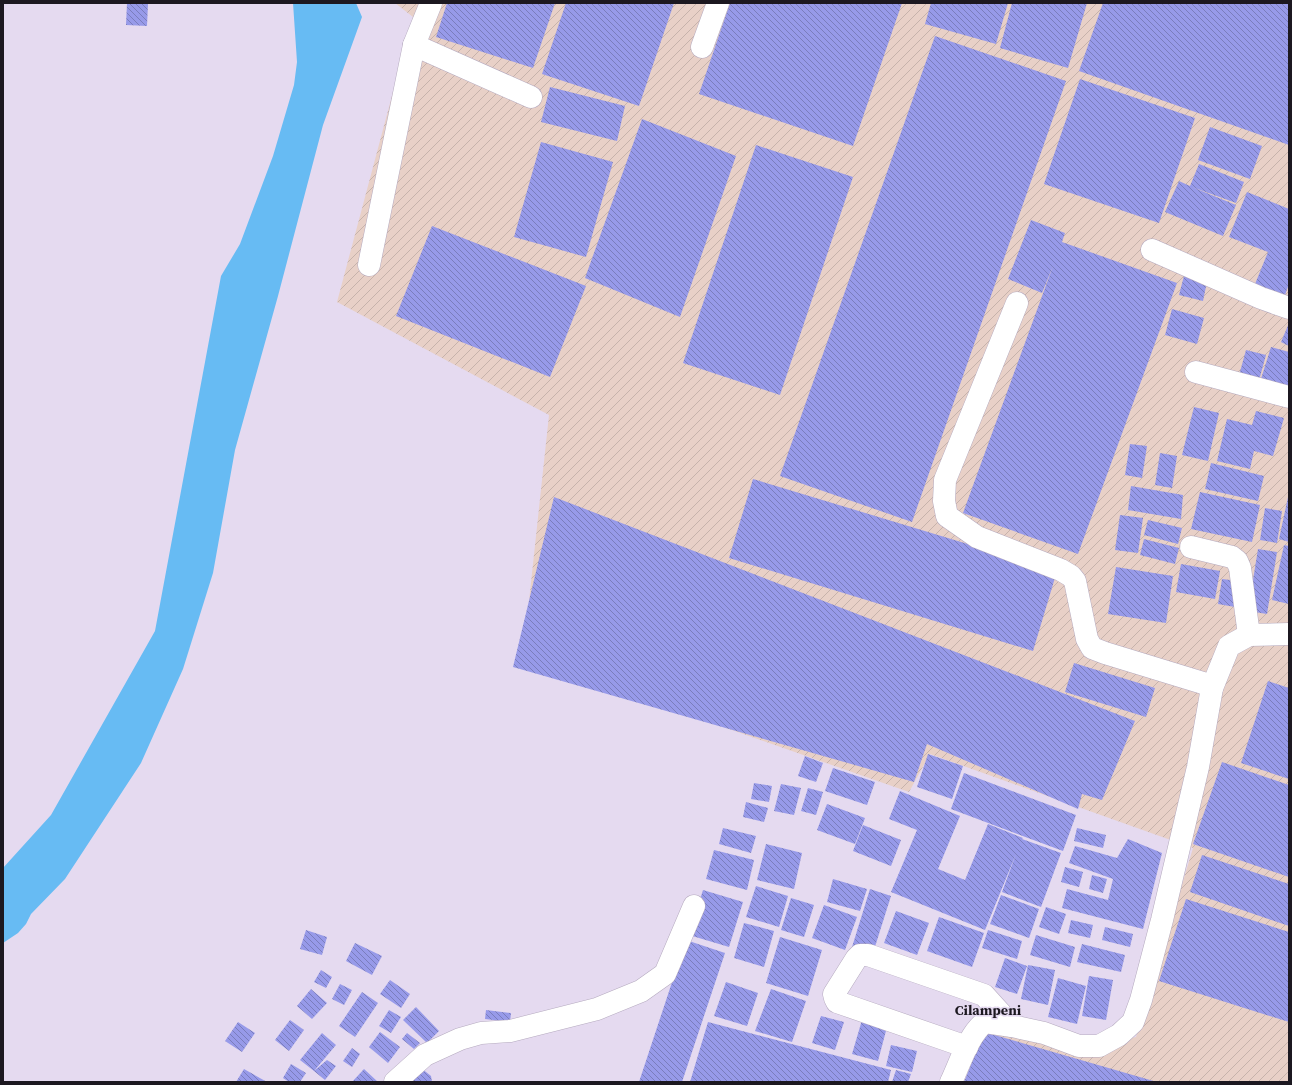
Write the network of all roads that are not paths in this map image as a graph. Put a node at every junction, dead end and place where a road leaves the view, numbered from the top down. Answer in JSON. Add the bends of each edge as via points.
{"nodes":[{"id":1,"x":431,"y":3,"type":"edge"},
{"id":2,"x":718,"y":3,"type":"edge"},
{"id":3,"x":414,"y":45,"type":"junction"},
{"id":4,"x":702,"y":47,"type":"dead end"},
{"id":5,"x":531,"y":97,"type":"dead end"},
{"id":6,"x":1152,"y":250,"type":"dead end"},
{"id":7,"x":369,"y":264,"type":"dead end"},
{"id":8,"x":1017,"y":303,"type":"dead end"},
{"id":9,"x":1289,"y":308,"type":"edge"},
{"id":10,"x":1196,"y":372,"type":"dead end"},
{"id":11,"x":1289,"y":398,"type":"edge"},
{"id":12,"x":1191,"y":547,"type":"dead end"},
{"id":13,"x":1289,"y":634,"type":"edge"},
{"id":14,"x":1249,"y":635,"type":"junction"},
{"id":15,"x":1212,"y":688,"type":"junction"},
{"id":16,"x":694,"y":906,"type":"dead end"},
{"id":17,"x":1012,"y":1026,"type":"junction"},
{"id":18,"x":967,"y":1047,"type":"junction"},
{"id":19,"x":394,"y":1082,"type":"edge"},
{"id":20,"x":951,"y":1082,"type":"edge"}],
"edges":[{"from":1,"to":3,"type":"street"},
{"from":2,"to":4,"type":"street"},
{"from":3,"to":5,"type":"street"},
{"from":3,"to":7,"type":"street"},
{"from":6,"to":9,"type":"street"},
{"from":8,"to":15,"type":"street","via":[[945,480],[944,501],[947,516],[977,537],[1071,576],[1087,639],[1092,648]]},
{"from":10,"to":11,"type":"street"},
{"from":12,"to":14,"type":"street","via":[[1232,557],[1237,561]]},
{"from":13,"to":14,"type":"street"},
{"from":14,"to":15,"type":"street","via":[[1229,646]]},
{"from":15,"to":17,"type":"street","via":[[1198,767],[1162,920],[1142,1000],[1133,1022],[1119,1035],[1099,1046],[1079,1046],[1044,1033]]},
{"from":16,"to":19,"type":"street","via":[[665,974],[641,990],[597,1009],[510,1031],[481,1033],[460,1039],[425,1055]]},
{"from":17,"to":18,"type":"street","via":[[985,1022],[978,1027]]},
{"from":17,"to":18,"type":"street","via":[[984,995],[868,955],[860,955],[834,994],[838,1002]]},
{"from":18,"to":20,"type":"street"}]}
